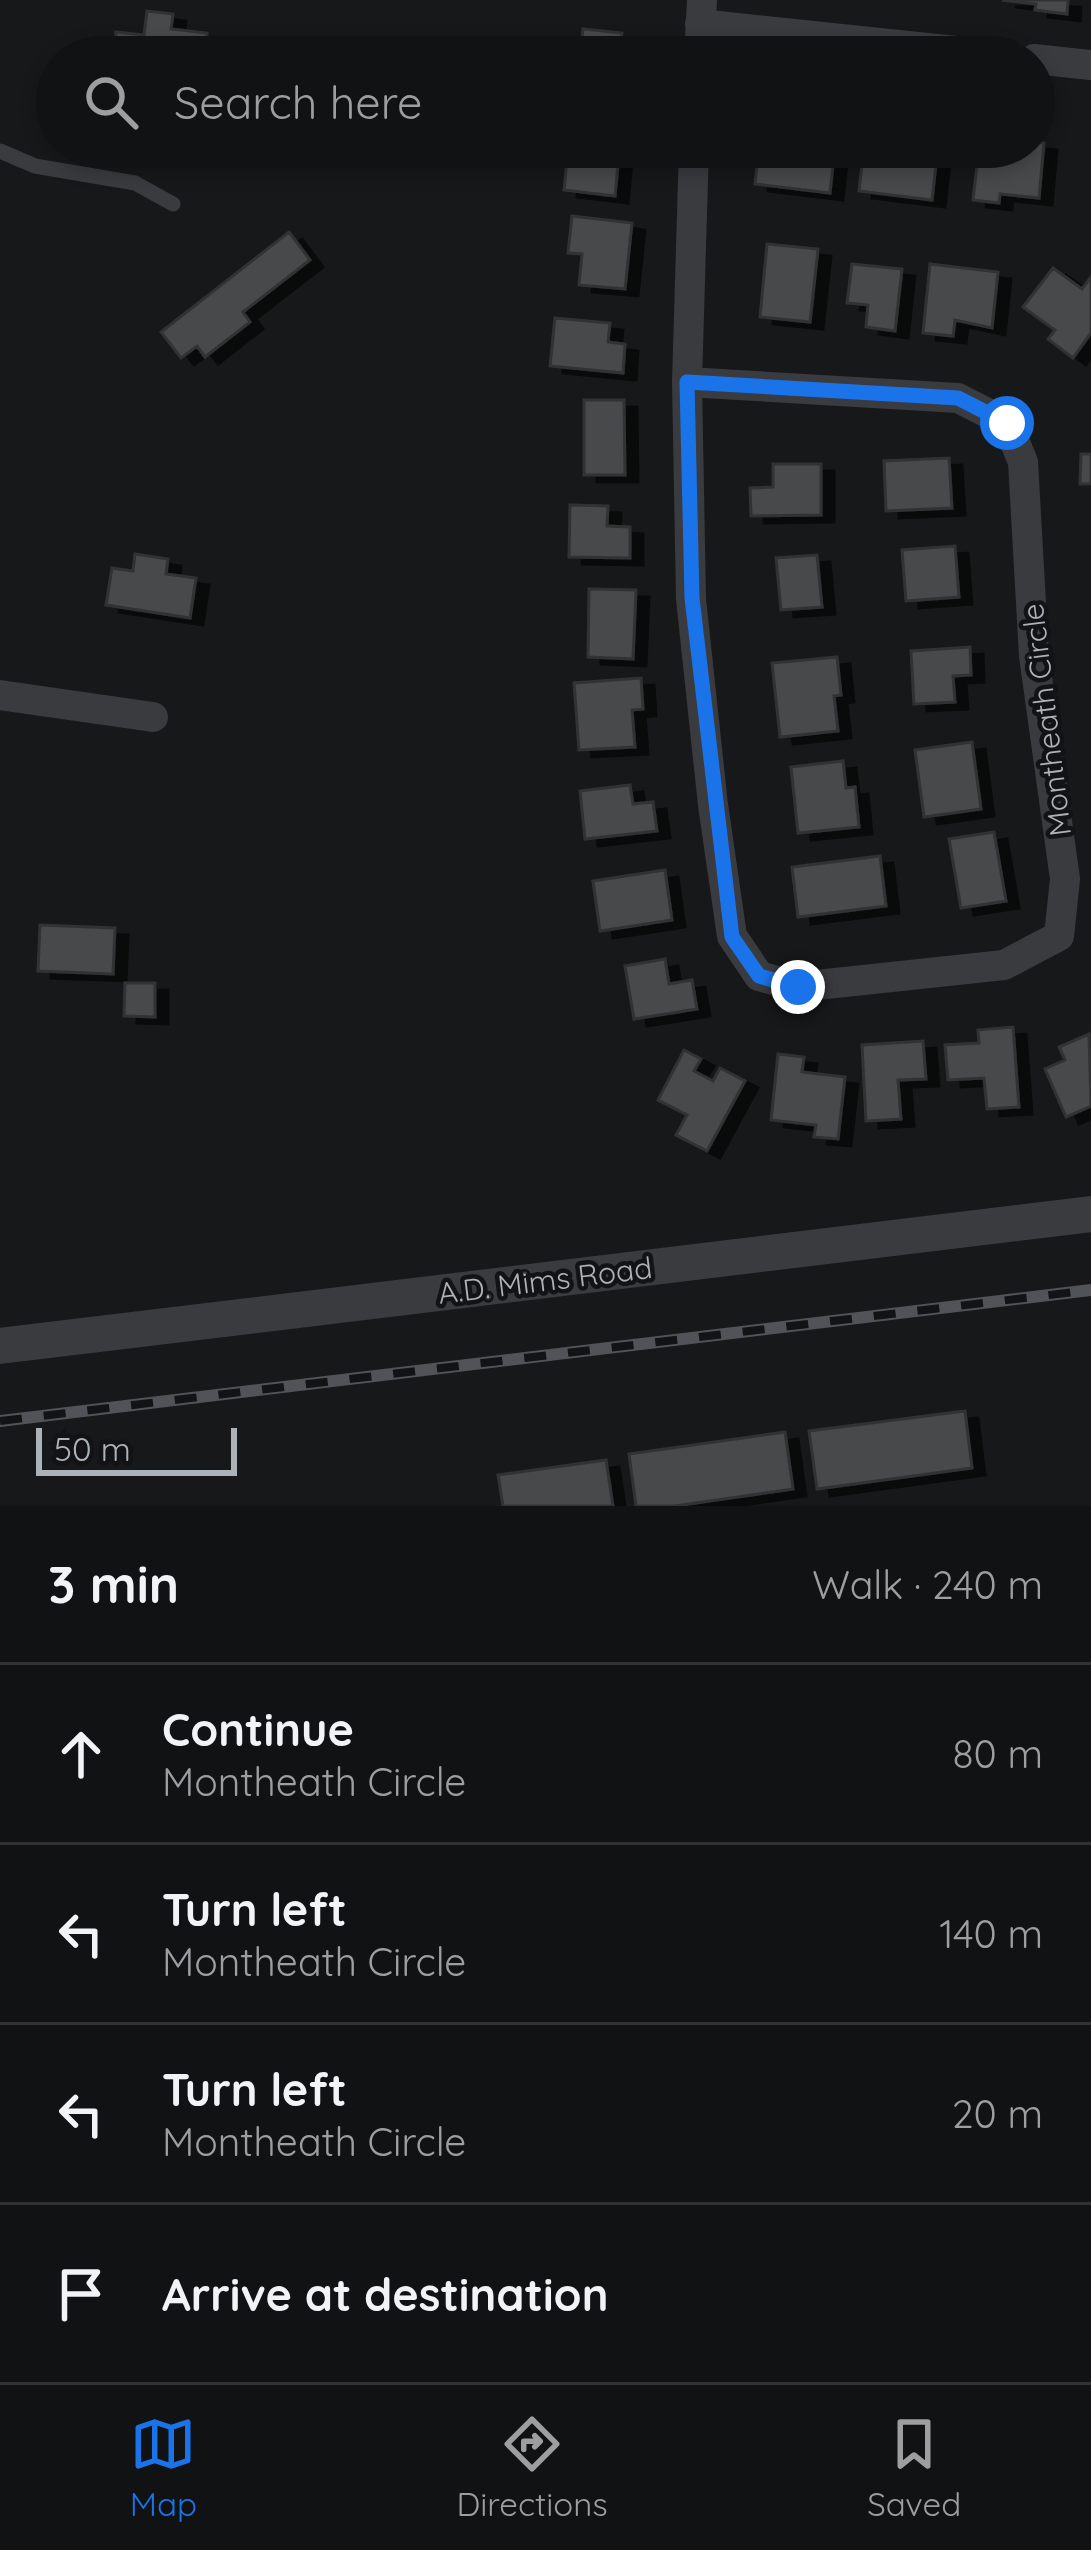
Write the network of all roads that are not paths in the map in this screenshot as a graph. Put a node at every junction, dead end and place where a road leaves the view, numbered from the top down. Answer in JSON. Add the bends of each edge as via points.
{"nodes":[{"id":1,"x":701,"y":12,"type":"edge"},
{"id":2,"x":867,"y":36,"type":"edge"},
{"id":3,"x":1055,"y":61,"type":"edge"},
{"id":4,"x":1091,"y":65,"type":"edge"},
{"id":5,"x":0,"y":151,"type":"edge"},
{"id":6,"x":36,"y":166,"type":"edge"},
{"id":7,"x":47,"y":168,"type":"edge"},
{"id":8,"x":693,"y":168,"type":"edge"},
{"id":9,"x":173,"y":204,"type":"dead end"},
{"id":10,"x":687,"y":382,"type":"junction"},
{"id":11,"x":0,"y":695,"type":"edge"},
{"id":12,"x":153,"y":717,"type":"dead end"},
{"id":13,"x":1091,"y":1214,"type":"edge"},
{"id":14,"x":0,"y":1346,"type":"edge"}],
"edges":[{"from":1,"to":2,"type":"street"},
{"from":3,"to":4,"type":"street"},
{"from":5,"to":6,"type":"lane"},
{"from":7,"to":9,"type":"lane","via":[[135,183]]},
{"from":8,"to":10,"type":"street","name":"Montheath Circle"},
{"from":10,"to":10,"type":"street","name":"Montheath Circle","via":[[692,598],[732,937],[759,976],[798,987],[1004,965],[1059,937],[1065,879],[1034,656],[1023,462],[1007,423],[958,398]]},
{"from":11,"to":12,"type":"street"},
{"from":13,"to":14,"type":"street","name":"A.D. Mims Road"}]}
